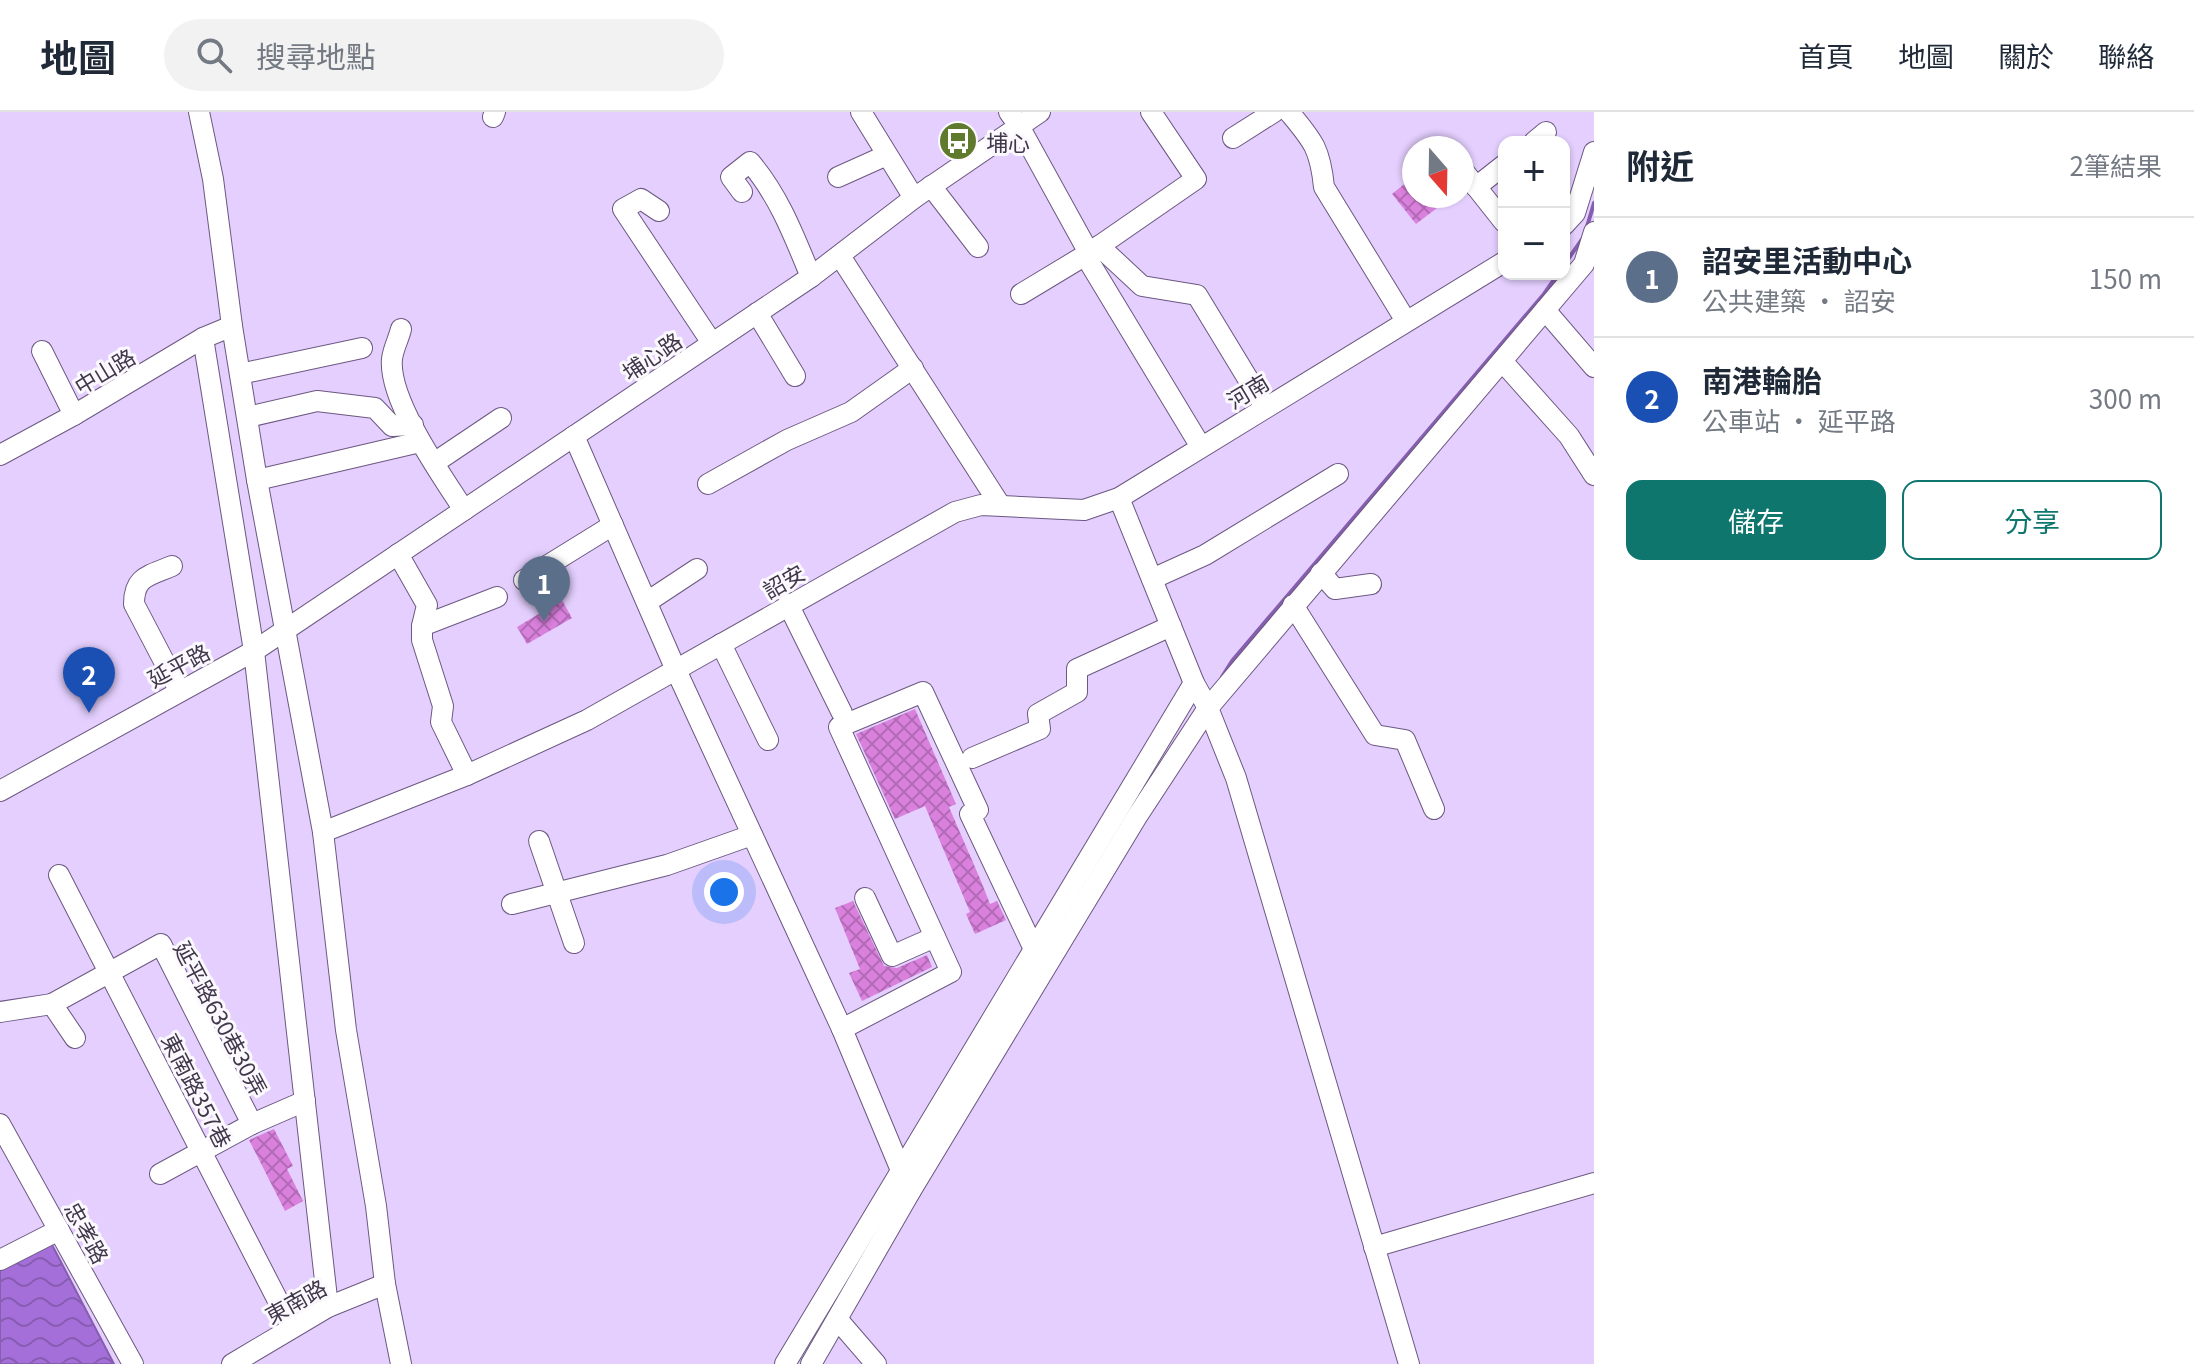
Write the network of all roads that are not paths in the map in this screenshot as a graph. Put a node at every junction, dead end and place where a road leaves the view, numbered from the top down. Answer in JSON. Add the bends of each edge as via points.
{"nodes":[{"id":1,"x":199,"y":112,"type":"edge"},
{"id":2,"x":861,"y":112,"type":"edge"},
{"id":3,"x":1040,"y":112,"type":"edge"},
{"id":4,"x":1151,"y":112,"type":"edge"},
{"id":5,"x":1274,"y":112,"type":"edge"},
{"id":6,"x":1289,"y":112,"type":"edge"},
{"id":7,"x":1014,"y":119,"type":"edge"},
{"id":8,"x":1233,"y":138,"type":"dead end"},
{"id":9,"x":1594,"y":152,"type":"edge"},
{"id":10,"x":887,"y":155,"type":"junction"},
{"id":11,"x":1498,"y":170,"type":"edge"},
{"id":12,"x":838,"y":177,"type":"dead end"},
{"id":13,"x":1474,"y":184,"type":"edge"},
{"id":14,"x":931,"y":186,"type":"junction"},
{"id":15,"x":1476,"y":187,"type":"junction"},
{"id":16,"x":742,"y":192,"type":"dead end"},
{"id":17,"x":914,"y":198,"type":"junction"},
{"id":18,"x":659,"y":211,"type":"dead end"},
{"id":19,"x":1498,"y":214,"type":"edge"},
{"id":20,"x":1570,"y":218,"type":"edge"},
{"id":21,"x":1594,"y":232,"type":"edge"},
{"id":22,"x":978,"y":247,"type":"dead end"},
{"id":23,"x":1094,"y":250,"type":"junction"},
{"id":24,"x":840,"y":256,"type":"junction"},
{"id":25,"x":1498,"y":266,"type":"edge"},
{"id":26,"x":1589,"y":270,"type":"edge"},
{"id":27,"x":811,"y":277,"type":"junction"},
{"id":28,"x":1021,"y":294,"type":"dead end"},
{"id":29,"x":1545,"y":310,"type":"junction"},
{"id":30,"x":757,"y":313,"type":"junction"},
{"id":31,"x":1406,"y":321,"type":"junction"},
{"id":32,"x":232,"y":326,"type":"junction"},
{"id":33,"x":401,"y":329,"type":"dead end"},
{"id":34,"x":203,"y":338,"type":"junction"},
{"id":35,"x":712,"y":343,"type":"junction"},
{"id":36,"x":362,"y":348,"type":"dead end"},
{"id":37,"x":42,"y":351,"type":"dead end"},
{"id":38,"x":1592,"y":359,"type":"edge"},
{"id":39,"x":1502,"y":361,"type":"junction"},
{"id":40,"x":913,"y":368,"type":"junction"},
{"id":41,"x":240,"y":374,"type":"junction"},
{"id":42,"x":795,"y":376,"type":"dead end"},
{"id":43,"x":1265,"y":407,"type":"junction"},
{"id":44,"x":74,"y":415,"type":"junction"},
{"id":45,"x":248,"y":417,"type":"junction"},
{"id":46,"x":501,"y":418,"type":"dead end"},
{"id":47,"x":416,"y":434,"type":"junction"},
{"id":48,"x":574,"y":436,"type":"junction"},
{"id":49,"x":1201,"y":447,"type":"junction"},
{"id":50,"x":0,"y":455,"type":"edge"},
{"id":51,"x":434,"y":463,"type":"junction"},
{"id":52,"x":1338,"y":474,"type":"dead end"},
{"id":53,"x":1594,"y":475,"type":"edge"},
{"id":54,"x":257,"y":480,"type":"junction"},
{"id":55,"x":708,"y":484,"type":"dead end"},
{"id":56,"x":1119,"y":498,"type":"junction"},
{"id":57,"x":1000,"y":505,"type":"junction"},
{"id":58,"x":464,"y":510,"type":"junction"},
{"id":59,"x":613,"y":525,"type":"junction"},
{"id":60,"x":398,"y":554,"type":"junction"},
{"id":61,"x":172,"y":566,"type":"dead end"},
{"id":62,"x":697,"y":569,"type":"dead end"},
{"id":63,"x":1321,"y":573,"type":"junction"},
{"id":64,"x":1152,"y":579,"type":"junction"},
{"id":65,"x":524,"y":580,"type":"dead end"},
{"id":66,"x":1371,"y":584,"type":"dead end"},
{"id":67,"x":497,"y":597,"type":"dead end"},
{"id":68,"x":647,"y":602,"type":"junction"},
{"id":69,"x":788,"y":604,"type":"junction"},
{"id":70,"x":1293,"y":605,"type":"junction"},
{"id":71,"x":422,"y":626,"type":"junction"},
{"id":72,"x":1171,"y":626,"type":"junction"},
{"id":73,"x":284,"y":630,"type":"junction"},
{"id":74,"x":721,"y":644,"type":"junction"},
{"id":75,"x":254,"y":651,"type":"junction"},
{"id":76,"x":676,"y":670,"type":"junction"},
{"id":77,"x":1194,"y":683,"type":"junction"},
{"id":78,"x":179,"y":690,"type":"junction"},
{"id":79,"x":1208,"y":708,"type":"junction"},
{"id":80,"x":842,"y":713,"type":"dead end"},
{"id":81,"x":768,"y":740,"type":"dead end"},
{"id":82,"x":972,"y":758,"type":"dead end"},
{"id":83,"x":467,"y":775,"type":"junction"},
{"id":84,"x":0,"y":791,"type":"edge"},
{"id":85,"x":1434,"y":809,"type":"dead end"},
{"id":86,"x":323,"y":832,"type":"junction"},
{"id":87,"x":752,"y":835,"type":"junction"},
{"id":88,"x":539,"y":841,"type":"dead end"},
{"id":89,"x":59,"y":875,"type":"dead end"},
{"id":90,"x":557,"y":893,"type":"junction"},
{"id":91,"x":865,"y":898,"type":"dead end"},
{"id":92,"x":512,"y":904,"type":"dead end"},
{"id":93,"x":935,"y":937,"type":"junction"},
{"id":94,"x":574,"y":943,"type":"dead end"},
{"id":95,"x":1033,"y":947,"type":"junction"},
{"id":96,"x":110,"y":972,"type":"junction"},
{"id":97,"x":52,"y":1004,"type":"junction"},
{"id":98,"x":0,"y":1012,"type":"edge"},
{"id":99,"x":842,"y":1029,"type":"junction"},
{"id":100,"x":75,"y":1038,"type":"dead end"},
{"id":101,"x":305,"y":1101,"type":"junction"},
{"id":102,"x":0,"y":1124,"type":"edge"},
{"id":103,"x":252,"y":1124,"type":"junction"},
{"id":104,"x":202,"y":1151,"type":"junction"},
{"id":105,"x":902,"y":1172,"type":"junction"},
{"id":106,"x":160,"y":1174,"type":"dead end"},
{"id":107,"x":1594,"y":1183,"type":"edge"},
{"id":108,"x":910,"y":1192,"type":"junction"},
{"id":109,"x":59,"y":1230,"type":"junction"},
{"id":110,"x":1374,"y":1247,"type":"junction"},
{"id":111,"x":0,"y":1260,"type":"edge"},
{"id":112,"x":385,"y":1284,"type":"junction"},
{"id":113,"x":328,"y":1307,"type":"junction"},
{"id":114,"x":838,"y":1320,"type":"junction"},
{"id":115,"x":292,"y":1328,"type":"junction"},
{"id":116,"x":133,"y":1364,"type":"edge"},
{"id":117,"x":232,"y":1364,"type":"edge"},
{"id":118,"x":401,"y":1364,"type":"edge"},
{"id":119,"x":785,"y":1364,"type":"edge"},
{"id":120,"x":811,"y":1364,"type":"edge"},
{"id":121,"x":876,"y":1364,"type":"edge"},
{"id":122,"x":1409,"y":1364,"type":"edge"}],
"edges":[{"from":1,"to":32,"type":"street"},
{"from":2,"to":10,"type":"street"},
{"from":3,"to":7,"type":"street","name":"埔心路"},
{"from":4,"to":23,"type":"street","via":[[1196,179]]},
{"from":5,"to":8,"type":"street"},
{"from":6,"to":31,"type":"street","via":[[1316,146],[1324,187]]},
{"from":7,"to":14,"type":"street","name":"埔心路"},
{"from":7,"to":23,"type":"street"},
{"from":9,"to":20,"type":"street"},
{"from":10,"to":12,"type":"street"},
{"from":10,"to":17,"type":"street"},
{"from":11,"to":15,"type":"street"},
{"from":13,"to":15,"type":"street"},
{"from":14,"to":17,"type":"street","name":"埔心路"},
{"from":14,"to":22,"type":"street"},
{"from":15,"to":19,"type":"street"},
{"from":16,"to":27,"type":"street","via":[[731,177],[750,162],[783,209]]},
{"from":17,"to":24,"type":"street","name":"埔心路"},
{"from":18,"to":35,"type":"street","via":[[641,199],[623,209]]},
{"from":21,"to":26,"type":"street"},
{"from":23,"to":28,"type":"street"},
{"from":23,"to":43,"type":"street","via":[[1142,286],[1197,295]]},
{"from":23,"to":49,"type":"street","via":[[1091,265]]},
{"from":24,"to":27,"type":"street","name":"埔心路"},
{"from":24,"to":40,"type":"street"},
{"from":25,"to":31,"type":"street","name":"河南"},
{"from":26,"to":29,"type":"street"},
{"from":27,"to":30,"type":"street","name":"埔心路"},
{"from":29,"to":38,"type":"street"},
{"from":29,"to":39,"type":"street"},
{"from":30,"to":35,"type":"street","name":"埔心路"},
{"from":30,"to":42,"type":"street"},
{"from":31,"to":43,"type":"street","name":"河南"},
{"from":32,"to":34,"type":"street","name":"中山路"},
{"from":32,"to":41,"type":"street"},
{"from":33,"to":47,"type":"street","via":[[392,359],[395,381]]},
{"from":34,"to":44,"type":"street","name":"中山路"},
{"from":34,"to":75,"type":"street"},
{"from":35,"to":48,"type":"street","name":"埔心路"},
{"from":36,"to":41,"type":"street"},
{"from":37,"to":44,"type":"street"},
{"from":39,"to":53,"type":"street","via":[[1569,436]]},
{"from":39,"to":63,"type":"street"},
{"from":40,"to":55,"type":"street","via":[[851,412]]},
{"from":40,"to":57,"type":"street"},
{"from":41,"to":45,"type":"street"},
{"from":43,"to":49,"type":"street","name":"河南"},
{"from":44,"to":50,"type":"street","name":"中山路"},
{"from":45,"to":47,"type":"street","via":[[317,401],[375,408],[392,426]]},
{"from":45,"to":54,"type":"street"},
{"from":46,"to":51,"type":"street"},
{"from":47,"to":51,"type":"street"},
{"from":47,"to":54,"type":"street"},
{"from":48,"to":58,"type":"street","name":"埔心路"},
{"from":48,"to":59,"type":"street"},
{"from":49,"to":56,"type":"street","name":"河南"},
{"from":51,"to":58,"type":"street"},
{"from":52,"to":64,"type":"street","via":[[1205,555]]},
{"from":54,"to":73,"type":"street"},
{"from":56,"to":57,"type":"street","name":"河南","via":[[1084,510]]},
{"from":56,"to":64,"type":"street"},
{"from":57,"to":69,"type":"street","name":"詔安","via":[[955,512]]},
{"from":58,"to":60,"type":"street","name":"埔心路"},
{"from":59,"to":65,"type":"street"},
{"from":59,"to":68,"type":"street"},
{"from":60,"to":71,"type":"street","via":[[427,605]]},
{"from":60,"to":73,"type":"street","name":"埔心路"},
{"from":61,"to":78,"type":"street","via":[[139,581],[134,604]]},
{"from":62,"to":68,"type":"street"},
{"from":63,"to":66,"type":"street","via":[[1335,589]]},
{"from":63,"to":70,"type":"street"},
{"from":64,"to":72,"type":"street"},
{"from":67,"to":71,"type":"street"},
{"from":68,"to":76,"type":"street"},
{"from":69,"to":74,"type":"street","name":"詔安"},
{"from":69,"to":80,"type":"street"},
{"from":70,"to":79,"type":"street"},
{"from":70,"to":85,"type":"street","via":[[1375,735],[1405,740]]},
{"from":71,"to":83,"type":"street","via":[[443,706],[441,722]]},
{"from":72,"to":77,"type":"street"},
{"from":72,"to":82,"type":"street","via":[[1077,669],[1077,692],[1038,714],[1040,729]]},
{"from":73,"to":75,"type":"street","name":"延平路"},
{"from":73,"to":86,"type":"street"},
{"from":74,"to":76,"type":"street","name":"詔安"},
{"from":74,"to":81,"type":"street"},
{"from":75,"to":78,"type":"street","name":"延平路"},
{"from":75,"to":101,"type":"street"},
{"from":76,"to":83,"type":"street","name":"詔安","via":[[587,720]]},
{"from":76,"to":87,"type":"street"},
{"from":77,"to":79,"type":"street"},
{"from":77,"to":95,"type":"street"},
{"from":78,"to":84,"type":"street","name":"延平路"},
{"from":79,"to":108,"type":"street"},
{"from":79,"to":110,"type":"street","via":[[1236,778]]},
{"from":83,"to":86,"type":"street","name":"詔安"},
{"from":86,"to":112,"type":"street","via":[[346,1030]]},
{"from":87,"to":90,"type":"street","via":[[667,865]]},
{"from":87,"to":99,"type":"street"},
{"from":88,"to":90,"type":"street"},
{"from":89,"to":96,"type":"street","name":"東南路357巷"},
{"from":90,"to":92,"type":"street"},
{"from":90,"to":94,"type":"street"},
{"from":91,"to":93,"type":"street","via":[[892,956]]},
{"from":93,"to":95,"type":"street","via":[[839,727],[923,692],[978,810],[970,814]]},
{"from":93,"to":99,"type":"street","via":[[951,972]]},
{"from":95,"to":105,"type":"street"},
{"from":96,"to":97,"type":"street","name":"延平路630巷30弄"},
{"from":96,"to":103,"type":"street","name":"延平路630巷30弄","via":[[161,944]]},
{"from":96,"to":104,"type":"street","name":"東南路357巷"},
{"from":97,"to":98,"type":"street"},
{"from":97,"to":100,"type":"street"},
{"from":99,"to":105,"type":"street"},
{"from":101,"to":103,"type":"street","name":"延平路630巷30弄"},
{"from":101,"to":113,"type":"street"},
{"from":102,"to":109,"type":"street","name":"忠孝路"},
{"from":103,"to":104,"type":"street"},
{"from":104,"to":106,"type":"street"},
{"from":104,"to":115,"type":"street","name":"東南路357巷"},
{"from":105,"to":108,"type":"street"},
{"from":105,"to":119,"type":"street"},
{"from":107,"to":110,"type":"street"},
{"from":108,"to":114,"type":"street"},
{"from":109,"to":111,"type":"street"},
{"from":109,"to":116,"type":"street","name":"忠孝路"},
{"from":110,"to":122,"type":"street"},
{"from":112,"to":113,"type":"street","name":"東南路"},
{"from":112,"to":118,"type":"street"},
{"from":113,"to":115,"type":"street","name":"東南路"},
{"from":114,"to":120,"type":"street"},
{"from":114,"to":121,"type":"street"},
{"from":115,"to":117,"type":"street","name":"東南路"}]}
